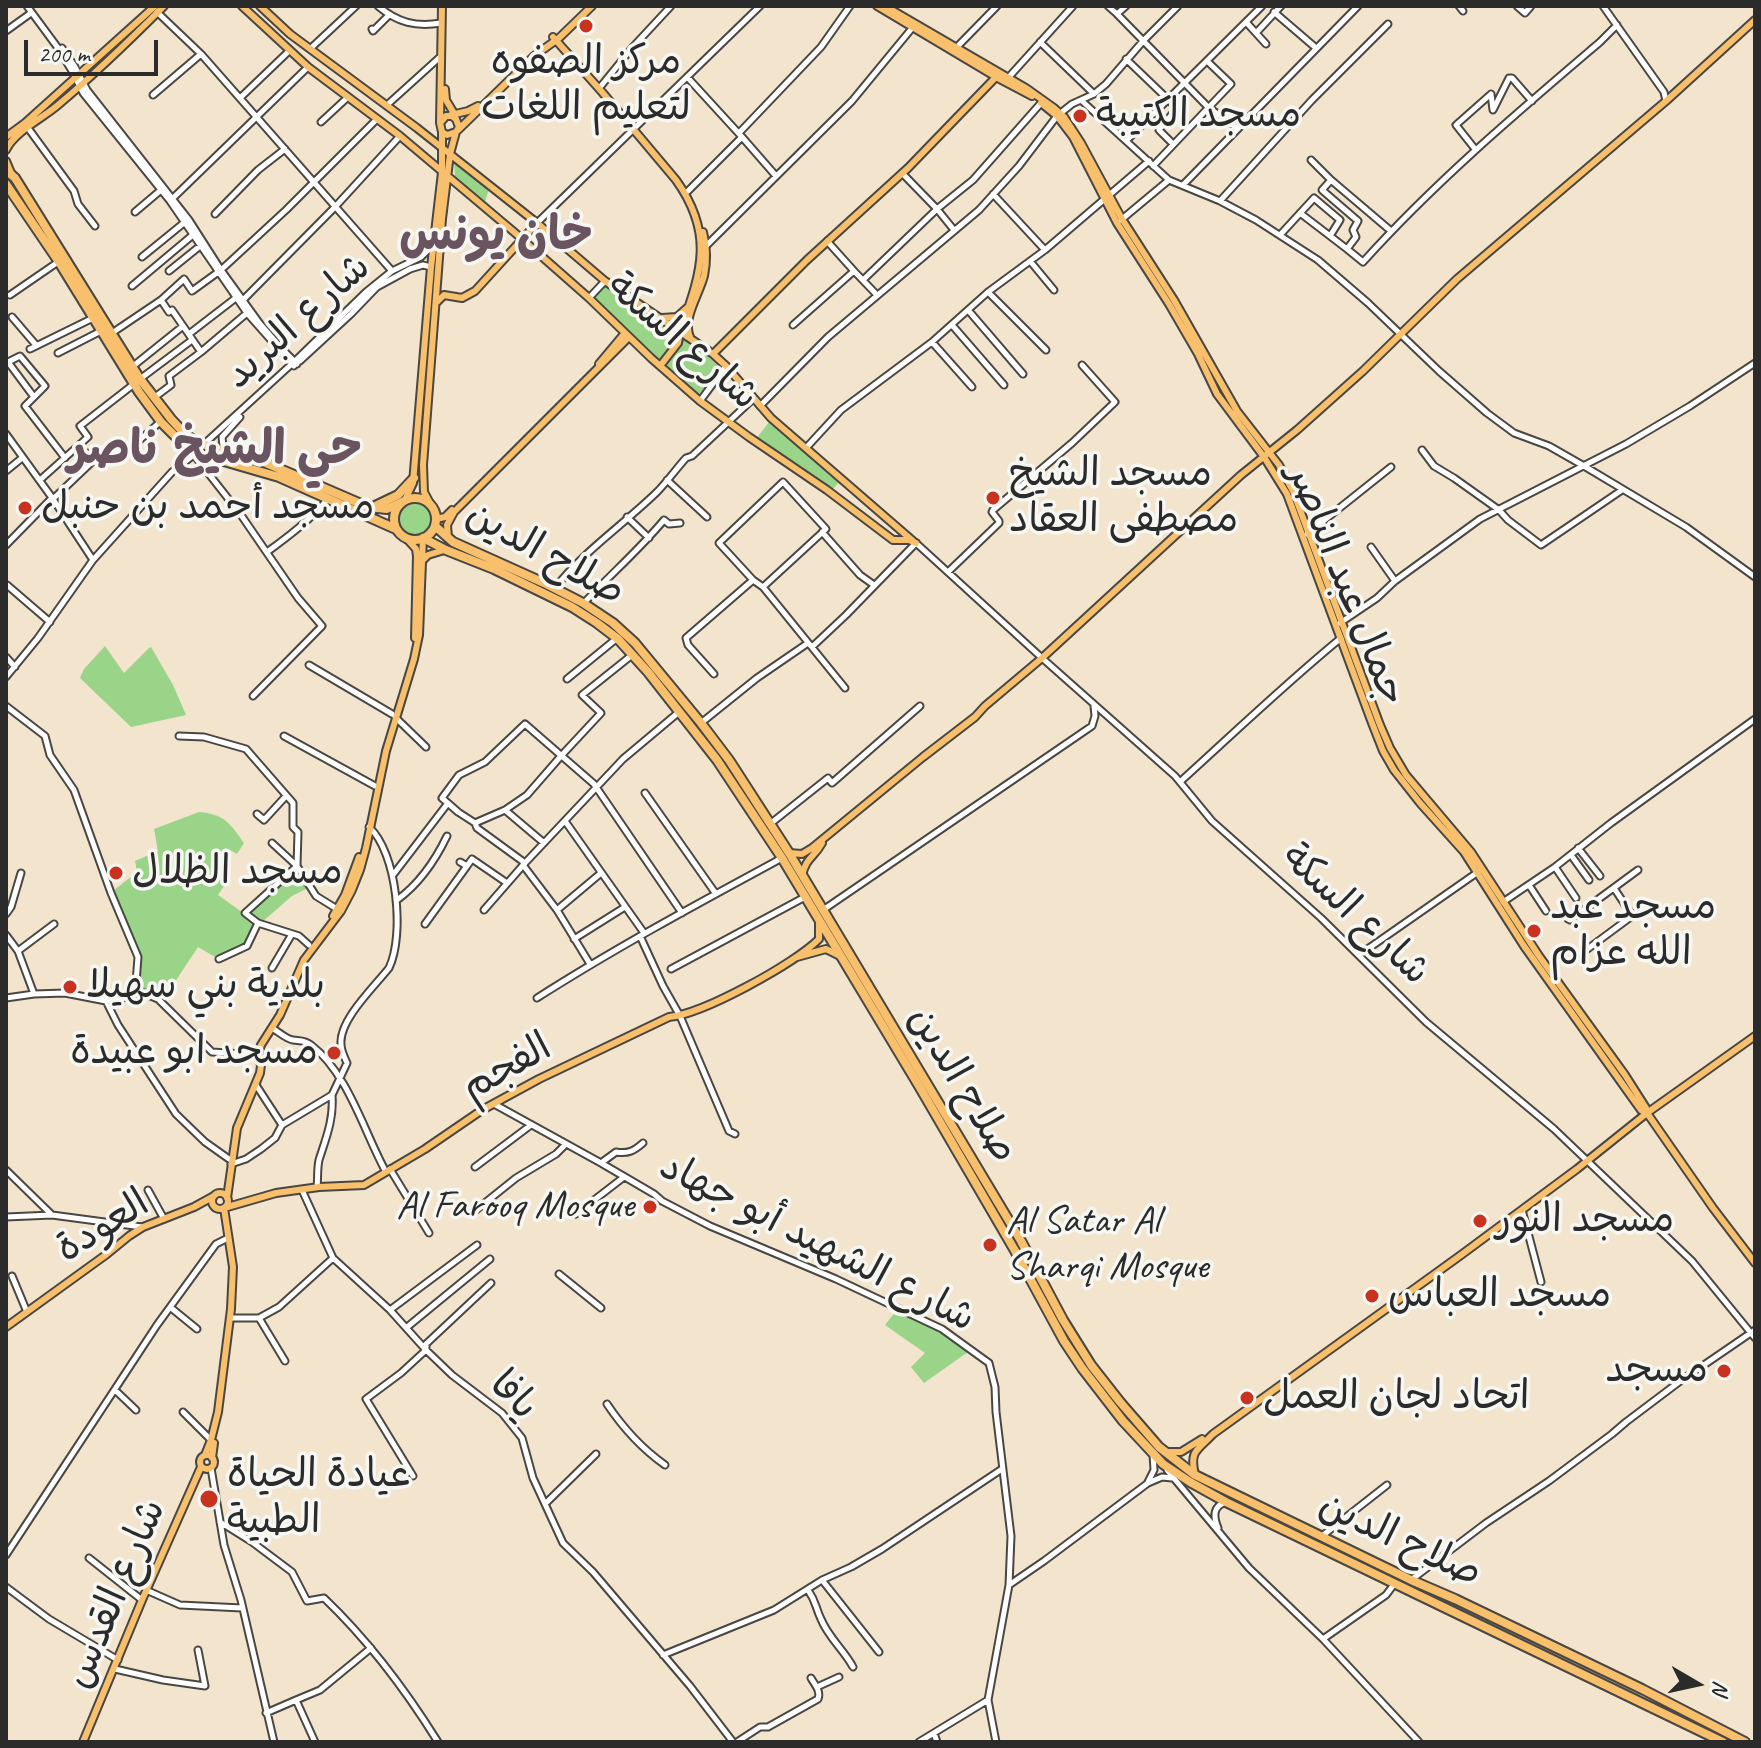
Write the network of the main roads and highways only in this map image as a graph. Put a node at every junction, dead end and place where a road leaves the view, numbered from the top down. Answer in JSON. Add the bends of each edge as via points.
{"nodes":[{"id":1,"x":164,"y":6,"type":"edge"},
{"id":2,"x":242,"y":6,"type":"edge"},
{"id":3,"x":260,"y":6,"type":"edge"},
{"id":4,"x":443,"y":6,"type":"edge"},
{"id":5,"x":589,"y":6,"type":"edge"},
{"id":6,"x":877,"y":6,"type":"edge"},
{"id":7,"x":885,"y":6,"type":"edge"},
{"id":8,"x":155,"y":9,"type":"edge"},
{"id":9,"x":1755,"y":20,"type":"edge"},
{"id":10,"x":556,"y":38,"type":"junction"},
{"id":11,"x":954,"y":49,"type":"junction"},
{"id":12,"x":996,"y":77,"type":"junction"},
{"id":13,"x":79,"y":80,"type":"junction"},
{"id":14,"x":1006,"y":80,"type":"junction"},
{"id":15,"x":1059,"y":115,"type":"junction"},
{"id":16,"x":453,"y":116,"type":"junction"},
{"id":17,"x":441,"y":128,"type":"junction"},
{"id":18,"x":635,"y":129,"type":"junction"},
{"id":19,"x":457,"y":131,"type":"junction"},
{"id":20,"x":6,"y":137,"type":"edge"},
{"id":21,"x":442,"y":148,"type":"junction"},
{"id":22,"x":6,"y":150,"type":"edge"},
{"id":23,"x":450,"y":154,"type":"junction"},
{"id":24,"x":6,"y":161,"type":"edge"},
{"id":25,"x":8,"y":172,"type":"edge"},
{"id":26,"x":445,"y":174,"type":"junction"},
{"id":27,"x":6,"y":184,"type":"edge"},
{"id":28,"x":530,"y":217,"type":"junction"},
{"id":29,"x":537,"y":223,"type":"junction"},
{"id":30,"x":516,"y":233,"type":"junction"},
{"id":31,"x":523,"y":239,"type":"junction"},
{"id":32,"x":435,"y":305,"type":"junction"},
{"id":33,"x":689,"y":306,"type":"junction"},
{"id":34,"x":657,"y":317,"type":"junction"},
{"id":35,"x":106,"y":331,"type":"junction"},
{"id":36,"x":680,"y":332,"type":"junction"},
{"id":37,"x":627,"y":335,"type":"junction"},
{"id":38,"x":692,"y":340,"type":"junction"},
{"id":39,"x":713,"y":354,"type":"junction"},
{"id":40,"x":660,"y":366,"type":"junction"},
{"id":41,"x":137,"y":381,"type":"junction"},
{"id":42,"x":198,"y":450,"type":"junction"},
{"id":43,"x":1267,"y":455,"type":"junction"},
{"id":44,"x":414,"y":478,"type":"junction"},
{"id":45,"x":319,"y":491,"type":"junction"},
{"id":46,"x":403,"y":501,"type":"junction"},
{"id":47,"x":432,"y":507,"type":"junction"},
{"id":48,"x":371,"y":508,"type":"junction"},
{"id":49,"x":435,"y":522,"type":"junction"},
{"id":50,"x":396,"y":529,"type":"junction"},
{"id":51,"x":423,"y":538,"type":"junction"},
{"id":52,"x":407,"y":539,"type":"junction"},
{"id":53,"x":448,"y":539,"type":"junction"},
{"id":54,"x":446,"y":550,"type":"junction"},
{"id":55,"x":423,"y":560,"type":"junction"},
{"id":56,"x":1338,"y":624,"type":"junction"},
{"id":57,"x":394,"y":716,"type":"junction"},
{"id":58,"x":725,"y":762,"type":"junction"},
{"id":59,"x":741,"y":788,"type":"junction"},
{"id":60,"x":823,"y":839,"type":"junction"},
{"id":61,"x":785,"y":856,"type":"junction"},
{"id":62,"x":802,"y":876,"type":"junction"},
{"id":63,"x":1501,"y":903,"type":"junction"},
{"id":64,"x":819,"y":921,"type":"junction"},
{"id":65,"x":797,"y":957,"type":"junction"},
{"id":66,"x":841,"y":958,"type":"junction"},
{"id":67,"x":1755,"y":1036,"type":"edge"},
{"id":68,"x":256,"y":1055,"type":"junction"},
{"id":69,"x":926,"y":1091,"type":"junction"},
{"id":70,"x":1647,"y":1113,"type":"junction"},
{"id":71,"x":230,"y":1164,"type":"junction"},
{"id":72,"x":229,"y":1179,"type":"junction"},
{"id":73,"x":215,"y":1195,"type":"junction"},
{"id":74,"x":227,"y":1199,"type":"junction"},
{"id":75,"x":239,"y":1203,"type":"junction"},
{"id":76,"x":194,"y":1207,"type":"junction"},
{"id":77,"x":220,"y":1209,"type":"junction"},
{"id":78,"x":1755,"y":1263,"type":"edge"},
{"id":79,"x":230,"y":1318,"type":"junction"},
{"id":80,"x":6,"y":1327,"type":"edge"},
{"id":81,"x":1074,"y":1338,"type":"junction"},
{"id":82,"x":1064,"y":1341,"type":"junction"},
{"id":83,"x":1086,"y":1366,"type":"junction"},
{"id":84,"x":1213,"y":1434,"type":"junction"},
{"id":85,"x":1164,"y":1451,"type":"junction"},
{"id":86,"x":208,"y":1456,"type":"junction"},
{"id":87,"x":201,"y":1467,"type":"junction"},
{"id":88,"x":1195,"y":1475,"type":"junction"},
{"id":89,"x":1536,"y":1638,"type":"junction"},
{"id":90,"x":1530,"y":1648,"type":"junction"},
{"id":91,"x":1677,"y":1706,"type":"junction"},
{"id":92,"x":1671,"y":1716,"type":"junction"},
{"id":93,"x":83,"y":1742,"type":"edge"},
{"id":94,"x":1723,"y":1742,"type":"edge"},
{"id":95,"x":1745,"y":1742,"type":"edge"}],
"edges":[{"from":1,"to":8,"type":"main road"},
{"from":2,"to":26,"type":"main road","name":"شارع السكة","via":[[308,67]]},
{"from":3,"to":21,"type":"main road","name":"شارع السكة"},
{"from":4,"to":16,"type":"main road","via":[[445,96]]},
{"from":4,"to":17,"type":"main road"},
{"from":5,"to":10,"type":"main road"},
{"from":6,"to":11,"type":"main road","name":"جمال عبد الناصر"},
{"from":7,"to":11,"type":"main road","name":"جمال عبد الناصر"},
{"from":8,"to":13,"type":"main road","via":[[97,56]]},
{"from":9,"to":43,"type":"main road","via":[[1471,267]]},
{"from":10,"to":16,"type":"main road","via":[[479,105]]},
{"from":10,"to":18,"type":"main road"},
{"from":10,"to":18,"type":"main road"},
{"from":10,"to":19,"type":"main road"},
{"from":11,"to":12,"type":"main road","name":"جمال عبد الناصر"},
{"from":11,"to":14,"type":"main road","name":"جمال عبد الناصر"},
{"from":12,"to":14,"type":"main road","name":"جمال عبد الناصر"},
{"from":12,"to":39,"type":"main road"},
{"from":13,"to":20,"type":"main road"},
{"from":13,"to":22,"type":"main road"},
{"from":14,"to":15,"type":"main road","name":"جمال عبد الناصر"},
{"from":14,"to":15,"type":"main road","name":"جمال عبد الناصر","via":[[1026,88]]},
{"from":15,"to":43,"type":"main road","name":"جمال عبد الناصر","via":[[1217,394]]},
{"from":16,"to":17,"type":"main road","via":[[444,118]]},
{"from":16,"to":19,"type":"main road"},
{"from":17,"to":19,"type":"main road","via":[[447,135]]},
{"from":17,"to":21,"type":"main road"},
{"from":18,"to":33,"type":"main road","via":[[686,195],[699,227],[702,253]]},
{"from":18,"to":38,"type":"main road","via":[[688,191],[699,217],[706,246],[704,276],[687,325]]},
{"from":19,"to":23,"type":"main road"},
{"from":21,"to":23,"type":"main road","name":"شارع السكة"},
{"from":21,"to":26,"type":"main road"},
{"from":23,"to":26,"type":"main road"},
{"from":23,"to":28,"type":"main road","name":"شارع السكة"},
{"from":24,"to":25,"type":"main road"},
{"from":25,"to":35,"type":"highway"},
{"from":26,"to":30,"type":"main road","name":"شارع السكة"},
{"from":26,"to":32,"type":"main road"},
{"from":26,"to":44,"type":"main road","via":[[433,245]]},
{"from":27,"to":35,"type":"highway"},
{"from":28,"to":29,"type":"main road","name":"شارع السكة"},
{"from":28,"to":30,"type":"main road","via":[[527,229]]},
{"from":29,"to":31,"type":"main road"},
{"from":29,"to":34,"type":"main road","name":"شارع السكة"},
{"from":30,"to":31,"type":"main road","name":"شارع السكة"},
{"from":31,"to":32,"type":"main road","via":[[475,291],[462,298],[444,295]]},
{"from":31,"to":37,"type":"main road","name":"شارع السكة"},
{"from":32,"to":47,"type":"main road","via":[[423,479]]},
{"from":33,"to":34,"type":"main road","via":[[677,317]]},
{"from":33,"to":36,"type":"main road"},
{"from":34,"to":36,"type":"main road","name":"شارع السكة"},
{"from":35,"to":41,"type":"highway"},
{"from":35,"to":41,"type":"highway"},
{"from":36,"to":38,"type":"main road","name":"شارع السكة"},
{"from":36,"to":40,"type":"main road"},
{"from":37,"to":40,"type":"main road","name":"شارع السكة"},
{"from":37,"to":49,"type":"main road"},
{"from":37,"to":53,"type":"main road","via":[[454,512],[447,525]]},
{"from":38,"to":39,"type":"main road","name":"شارع السكة"},
{"from":39,"to":40,"type":"main road","name":"شارع السكة","via":[[760,407],[916,543],[893,540],[700,401]]},
{"from":41,"to":42,"type":"highway"},
{"from":41,"to":42,"type":"highway","via":[[161,422],[184,445]]},
{"from":42,"to":45,"type":"highway"},
{"from":42,"to":45,"type":"highway","via":[[266,463]]},
{"from":43,"to":56,"type":"main road","name":"جمال عبد الناصر","via":[[1306,534]]},
{"from":43,"to":60,"type":"main road","via":[[975,717]]},
{"from":44,"to":46,"type":"main road"},
{"from":44,"to":48,"type":"highway","via":[[398,495]]},
{"from":45,"to":48,"type":"highway"},
{"from":45,"to":50,"type":"highway"},
{"from":46,"to":47,"type":"highway","via":[[420,499]]},
{"from":46,"to":48,"type":"highway","via":[[387,509]]},
{"from":46,"to":50,"type":"highway","via":[[394,516]]},
{"from":47,"to":49,"type":"highway"},
{"from":49,"to":51,"type":"highway"},
{"from":49,"to":53,"type":"highway","name":"صلاح الدين"},
{"from":50,"to":52,"type":"highway"},
{"from":51,"to":52,"type":"highway"},
{"from":51,"to":54,"type":"highway","name":"صلاح الدين"},
{"from":51,"to":55,"type":"main road"},
{"from":52,"to":57,"type":"main road","via":[[417,556],[415,640]]},
{"from":53,"to":58,"type":"highway","name":"صلاح الدين","via":[[544,583],[613,623],[701,723]]},
{"from":54,"to":55,"type":"main road"},
{"from":54,"to":58,"type":"highway","name":"صلاح الدين","via":[[597,623],[625,646]]},
{"from":55,"to":57,"type":"main road","via":[[419,635]]},
{"from":56,"to":63,"type":"main road","name":"جمال عبد الناصر","via":[[1398,762],[1471,852]]},
{"from":56,"to":63,"type":"main road","name":"جمال عبد الناصر","via":[[1394,770]]},
{"from":57,"to":68,"type":"main road","via":[[352,877],[337,909],[309,945]]},
{"from":57,"to":68,"type":"main road","via":[[352,890],[304,960]]},
{"from":58,"to":59,"type":"highway","name":"صلاح الدين"},
{"from":59,"to":61,"type":"highway","name":"صلاح الدين"},
{"from":59,"to":61,"type":"highway","name":"صلاح الدين"},
{"from":60,"to":61,"type":"main road","via":[[802,854]]},
{"from":60,"to":62,"type":"main road"},
{"from":61,"to":62,"type":"highway","name":"صلاح الدين"},
{"from":61,"to":64,"type":"highway","name":"صلاح الدين"},
{"from":62,"to":69,"type":"highway","name":"صلاح الدين"},
{"from":63,"to":70,"type":"main road","name":"جمال عبد الناصر","via":[[1524,946]]},
{"from":64,"to":65,"type":"main road","via":[[819,939]]},
{"from":64,"to":66,"type":"highway","name":"صلاح الدين"},
{"from":65,"to":66,"type":"main road","via":[[826,949]]},
{"from":65,"to":75,"type":"main road","name":"الفجم","via":[[739,990],[655,1023],[539,1079],[364,1185],[317,1187]]},
{"from":66,"to":69,"type":"highway","name":"صلاح الدين"},
{"from":67,"to":70,"type":"main road"},
{"from":68,"to":71,"type":"main road","via":[[256,1077],[234,1125]]},
{"from":68,"to":71,"type":"main road","via":[[261,1065],[237,1128]]},
{"from":69,"to":81,"type":"highway","name":"صلاح الدين","via":[[1021,1241]]},
{"from":69,"to":82,"type":"highway","name":"صلاح الدين"},
{"from":70,"to":78,"type":"main road","name":"جمال عبد الناصر"},
{"from":70,"to":84,"type":"main road"},
{"from":71,"to":72,"type":"main road"},
{"from":72,"to":73,"type":"main road"},
{"from":72,"to":74,"type":"main road"},
{"from":73,"to":74,"type":"main road","name":"الفجم","via":[[224,1193]]},
{"from":73,"to":76,"type":"main road","name":"العودة"},
{"from":73,"to":77,"type":"main road","via":[[213,1203]]},
{"from":74,"to":75,"type":"main road","name":"الفجم"},
{"from":74,"to":77,"type":"main road"},
{"from":75,"to":77,"type":"main road","name":"الفجم"},
{"from":76,"to":77,"type":"main road","name":"العودة"},
{"from":76,"to":80,"type":"main road","name":"العودة","via":[[143,1227]]},
{"from":77,"to":79,"type":"main road","via":[[233,1267]]},
{"from":79,"to":86,"type":"main road"},
{"from":79,"to":86,"type":"main road","via":[[225,1385]]},
{"from":81,"to":82,"type":"highway"},
{"from":81,"to":83,"type":"highway","name":"صلاح الدين"},
{"from":82,"to":83,"type":"highway","name":"صلاح الدين"},
{"from":83,"to":85,"type":"highway","name":"صلاح الدين"},
{"from":83,"to":90,"type":"highway","name":"صلاح الدين","via":[[1152,1454],[1190,1482]]},
{"from":84,"to":85,"type":"main road","via":[[1181,1452]]},
{"from":84,"to":88,"type":"main road","via":[[1193,1455]]},
{"from":85,"to":88,"type":"highway","name":"صلاح الدين"},
{"from":86,"to":87,"type":"main road","via":[[200,1460]]},
{"from":86,"to":87,"type":"main road","via":[[214,1463],[211,1468]]},
{"from":87,"to":93,"type":"main road","name":"شارع القدس"},
{"from":88,"to":89,"type":"highway","name":"صلاح الدين"},
{"from":89,"to":90,"type":"highway","via":[[1529,1639]]},
{"from":89,"to":91,"type":"highway","name":"صلاح الدين"},
{"from":90,"to":92,"type":"highway","name":"صلاح الدين"},
{"from":91,"to":92,"type":"highway"},
{"from":91,"to":95,"type":"highway","name":"صلاح الدين"},
{"from":92,"to":94,"type":"highway","name":"صلاح الدين"}]}
